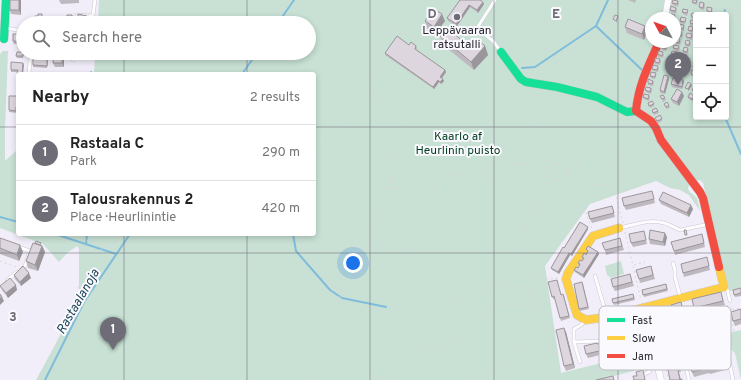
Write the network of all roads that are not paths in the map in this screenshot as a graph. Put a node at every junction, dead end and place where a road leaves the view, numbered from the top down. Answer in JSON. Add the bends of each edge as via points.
{"nodes":[{"id":1,"x":6,"y":0,"type":"edge"},
{"id":2,"x":95,"y":0,"type":"edge"},
{"id":3,"x":495,"y":0,"type":"edge"},
{"id":4,"x":668,"y":0,"type":"edge"},
{"id":5,"x":666,"y":12,"type":"edge"},
{"id":6,"x":77,"y":16,"type":"edge"},
{"id":7,"x":89,"y":16,"type":"edge"},
{"id":8,"x":89,"y":16,"type":"edge"},
{"id":9,"x":5,"y":28,"type":"junction"},
{"id":10,"x":16,"y":30,"type":"edge"},
{"id":11,"x":4,"y":39,"type":"dead end"},
{"id":12,"x":656,"y":48,"type":"edge"},
{"id":13,"x":501,"y":52,"type":"joint"},
{"id":14,"x":30,"y":60,"type":"edge"},
{"id":15,"x":29,"y":72,"type":"edge"},
{"id":16,"x":631,"y":112,"type":"junction"},
{"id":17,"x":709,"y":224,"type":"junction"},
{"id":18,"x":622,"y":228,"type":"joint"},
{"id":19,"x":16,"y":246,"type":"edge"},
{"id":20,"x":673,"y":263,"type":"dead end"},
{"id":21,"x":595,"y":276,"type":"dead end"},
{"id":22,"x":5,"y":282,"type":"edge"},
{"id":23,"x":726,"y":288,"type":"junction"},
{"id":24,"x":681,"y":298,"type":"junction"},
{"id":25,"x":730,"y":301,"type":"road end"},
{"id":26,"x":643,"y":305,"type":"joint"},
{"id":27,"x":604,"y":306,"type":"edge"},
{"id":28,"x":640,"y":306,"type":"edge"},
{"id":29,"x":599,"y":318,"type":"edge"},
{"id":30,"x":586,"y":320,"type":"junction"},
{"id":31,"x":599,"y":341,"type":"edge"},
{"id":32,"x":574,"y":342,"type":"junction"},
{"id":33,"x":580,"y":362,"type":"dead end"},
{"id":34,"x":658,"y":370,"type":"edge"},
{"id":35,"x":686,"y":370,"type":"edge"},
{"id":36,"x":731,"y":370,"type":"edge"},
{"id":37,"x":650,"y":371,"type":"dead end"},
{"id":38,"x":636,"y":378,"type":"edge"},
{"id":39,"x":661,"y":380,"type":"edge"},
{"id":40,"x":689,"y":380,"type":"edge"},
{"id":41,"x":733,"y":380,"type":"edge"}],
"edges":[{"from":1,"to":9,"type":"street"},
{"from":2,"to":7,"type":"lane","via":[[93,15]]},
{"from":3,"to":13,"type":"lane","via":[[477,28],[493,41]]},
{"from":4,"to":5,"type":"street"},
{"from":6,"to":8,"type":"lane"},
{"from":9,"to":10,"type":"lane"},
{"from":9,"to":11,"type":"street"},
{"from":12,"to":16,"type":"street"},
{"from":13,"to":16,"type":"street","via":[[526,82],[597,97]]},
{"from":14,"to":15,"type":"lane"},
{"from":16,"to":17,"type":"street","via":[[651,121],[656,128],[661,140],[703,198]]},
{"from":17,"to":18,"type":"lane","via":[[678,230],[662,222],[644,222]]},
{"from":17,"to":23,"type":"street"},
{"from":18,"to":30,"type":"street","via":[[594,235],[569,270],[566,278],[576,315]]},
{"from":19,"to":22,"type":"lane","via":[[30,251],[25,266]]},
{"from":20,"to":24,"type":"lane"},
{"from":21,"to":27,"type":"lane"},
{"from":23,"to":24,"type":"street"},
{"from":23,"to":25,"type":"lane"},
{"from":24,"to":26,"type":"street"},
{"from":26,"to":28,"type":"street"},
{"from":29,"to":30,"type":"street"},
{"from":30,"to":32,"type":"lane","via":[[574,329]]},
{"from":31,"to":32,"type":"lane"},
{"from":32,"to":33,"type":"lane"},
{"from":34,"to":39,"type":"street"},
{"from":35,"to":40,"type":"lane"},
{"from":36,"to":41,"type":"lane"},
{"from":37,"to":38,"type":"lane"}]}
